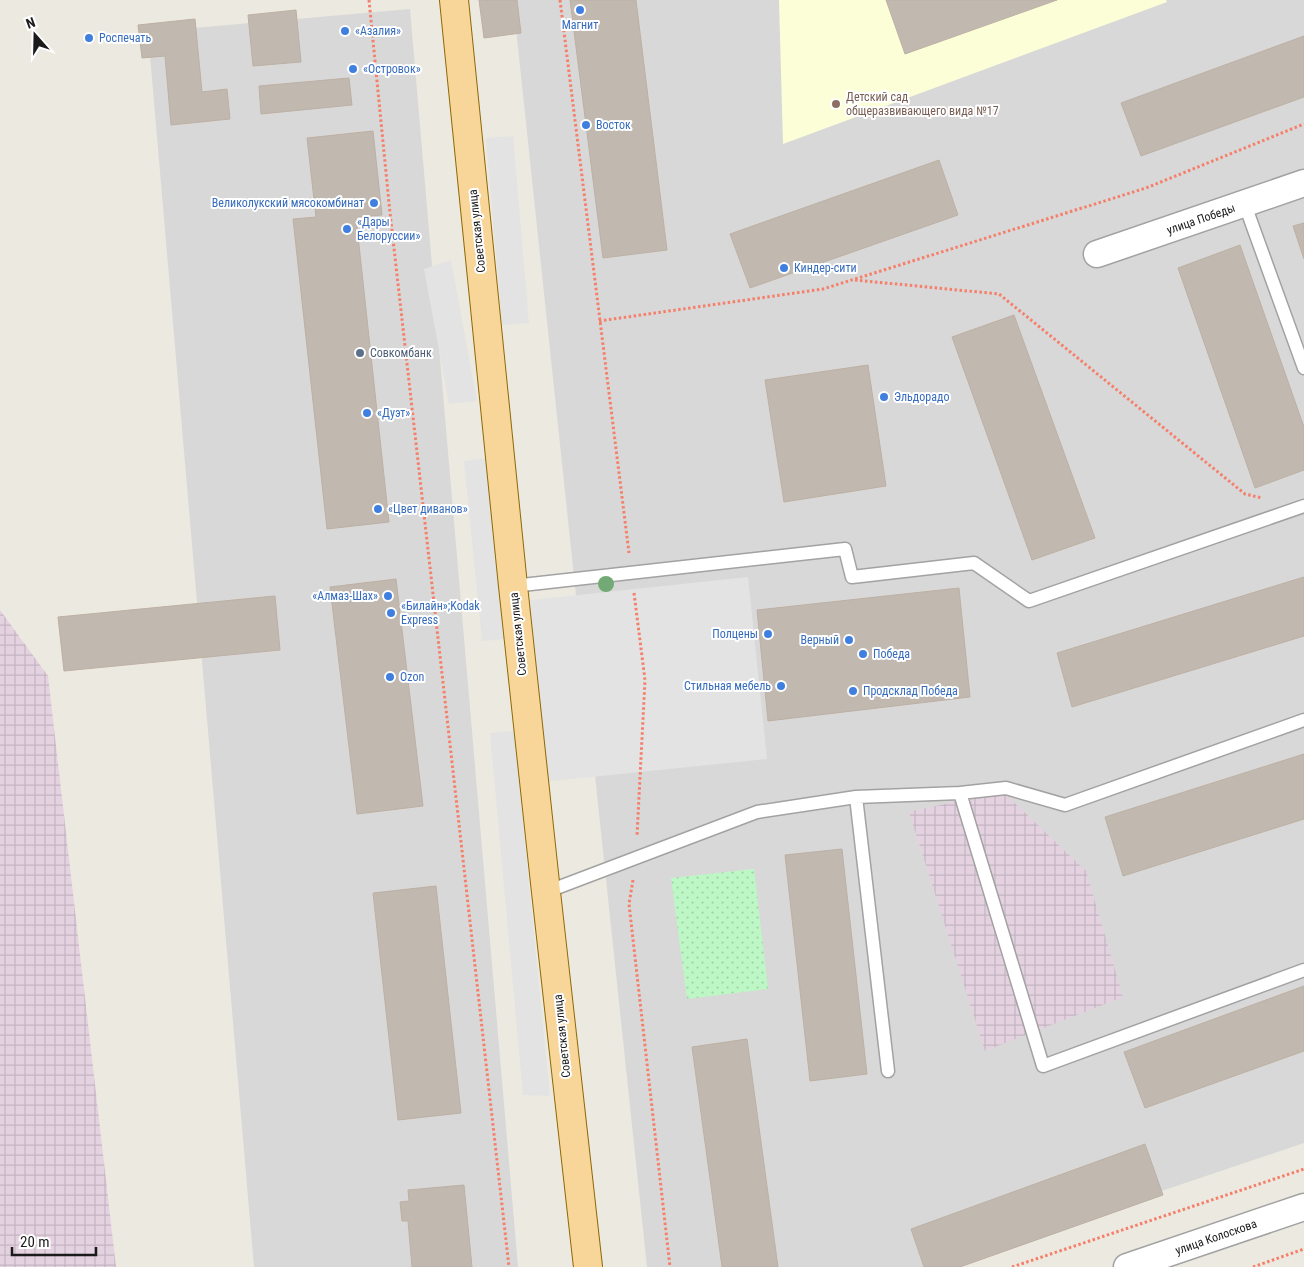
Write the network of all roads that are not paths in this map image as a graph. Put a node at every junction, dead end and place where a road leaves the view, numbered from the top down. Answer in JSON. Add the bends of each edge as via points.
{"nodes":[{"id":1,"x":454,"y":0,"type":"edge"},
{"id":2,"x":1304,"y":183,"type":"edge"},
{"id":3,"x":1245,"y":204,"type":"junction"},
{"id":4,"x":1097,"y":254,"type":"dead end"},
{"id":5,"x":1304,"y":368,"type":"edge"},
{"id":6,"x":1302,"y":507,"type":"edge"},
{"id":7,"x":513,"y":586,"type":"junction"},
{"id":8,"x":1304,"y":720,"type":"edge"},
{"id":9,"x":960,"y":794,"type":"junction"},
{"id":10,"x":856,"y":797,"type":"junction"},
{"id":11,"x":546,"y":892,"type":"junction"},
{"id":12,"x":1304,"y":970,"type":"edge"},
{"id":13,"x":888,"y":1071,"type":"dead end"},
{"id":14,"x":1304,"y":1206,"type":"edge"},
{"id":15,"x":588,"y":1267,"type":"edge"},
{"id":16,"x":1127,"y":1267,"type":"edge"}],
"edges":[{"from":1,"to":7,"type":"main road","name":"Советская улица"},
{"from":2,"to":3,"type":"street","name":"улица Победы"},
{"from":3,"to":4,"type":"street","name":"улица Победы"},
{"from":3,"to":5,"type":"lane"},
{"from":6,"to":7,"type":"lane","via":[[1029,601],[974,563],[852,577],[845,549]]},
{"from":7,"to":11,"type":"main road","name":"Советская улица"},
{"from":8,"to":9,"type":"lane","via":[[1065,805],[1006,788]]},
{"from":9,"to":10,"type":"lane"},
{"from":9,"to":12,"type":"lane","via":[[1043,1066]]},
{"from":10,"to":11,"type":"lane","via":[[757,812]]},
{"from":10,"to":13,"type":"lane"},
{"from":11,"to":15,"type":"main road","name":"Советская улица"},
{"from":14,"to":16,"type":"street","name":"улица Колоскова"}]}
